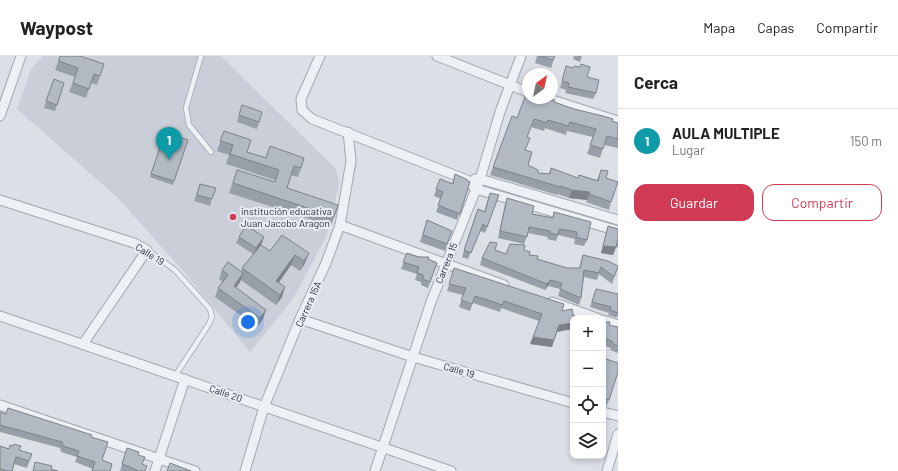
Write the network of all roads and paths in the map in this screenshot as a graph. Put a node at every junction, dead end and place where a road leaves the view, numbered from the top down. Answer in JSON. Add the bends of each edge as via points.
{"nodes":[{"id":1,"x":22,"y":56,"type":"edge"},
{"id":2,"x":201,"y":56,"type":"edge"},
{"id":3,"x":320,"y":56,"type":"edge"},
{"id":4,"x":437,"y":56,"type":"edge"},
{"id":5,"x":521,"y":56,"type":"edge"},
{"id":6,"x":510,"y":86,"type":"junction"},
{"id":7,"x":522,"y":90,"type":"edge"},
{"id":8,"x":2,"y":100,"type":"edge"},
{"id":9,"x":558,"y":102,"type":"edge"},
{"id":10,"x":0,"y":116,"type":"edge"},
{"id":11,"x":618,"y":121,"type":"edge"},
{"id":12,"x":348,"y":132,"type":"junction"},
{"id":13,"x":211,"y":152,"type":"dead end"},
{"id":14,"x":480,"y":179,"type":"junction"},
{"id":15,"x":467,"y":180,"type":"junction"},
{"id":16,"x":476,"y":189,"type":"junction"},
{"id":17,"x":0,"y":200,"type":"edge"},
{"id":18,"x":618,"y":220,"type":"edge"},
{"id":19,"x":340,"y":225,"type":"junction"},
{"id":20,"x":618,"y":231,"type":"edge"},
{"id":21,"x":147,"y":250,"type":"junction"},
{"id":22,"x":445,"y":264,"type":"junction"},
{"id":23,"x":510,"y":287,"type":"edge"},
{"id":24,"x":546,"y":300,"type":"edge"},
{"id":25,"x":588,"y":315,"type":"edge"},
{"id":26,"x":0,"y":316,"type":"edge"},
{"id":27,"x":300,"y":319,"type":"junction"},
{"id":28,"x":606,"y":321,"type":"edge"},
{"id":29,"x":618,"y":325,"type":"edge"},
{"id":30,"x":83,"y":344,"type":"junction"},
{"id":31,"x":413,"y":356,"type":"junction"},
{"id":32,"x":175,"y":376,"type":"junction"},
{"id":33,"x":185,"y":379,"type":"junction"},
{"id":34,"x":570,"y":402,"type":"edge"},
{"id":35,"x":0,"y":405,"type":"edge"},
{"id":36,"x":264,"y":407,"type":"junction"},
{"id":37,"x":606,"y":413,"type":"edge"},
{"id":38,"x":618,"y":416,"type":"edge"},
{"id":39,"x":618,"y":434,"type":"edge"},
{"id":40,"x":383,"y":448,"type":"junction"},
{"id":41,"x":158,"y":458,"type":"junction"},
{"id":42,"x":155,"y":471,"type":"edge"},
{"id":43,"x":195,"y":471,"type":"edge"},
{"id":44,"x":245,"y":471,"type":"edge"},
{"id":45,"x":375,"y":471,"type":"edge"},
{"id":46,"x":451,"y":471,"type":"edge"},
{"id":47,"x":606,"y":471,"type":"edge"}],
"edges":[{"from":1,"to":8,"type":"street"},
{"from":2,"to":13,"type":"lane","via":[[186,108],[189,125]]},
{"from":3,"to":12,"type":"street","via":[[301,99],[302,110],[312,119]]},
{"from":4,"to":6,"type":"street"},
{"from":5,"to":6,"type":"street","name":"Carrera 15"},
{"from":6,"to":7,"type":"street"},
{"from":6,"to":14,"type":"street","name":"Carrera 15"},
{"from":8,"to":10,"type":"street"},
{"from":9,"to":11,"type":"street"},
{"from":12,"to":15,"type":"street"},
{"from":12,"to":19,"type":"street","name":"Carrera 15A","via":[[351,161]]},
{"from":14,"to":15,"type":"street"},
{"from":14,"to":16,"type":"street","name":"Carrera 15"},
{"from":14,"to":18,"type":"street"},
{"from":15,"to":16,"type":"street"},
{"from":16,"to":20,"type":"street"},
{"from":16,"to":22,"type":"street","name":"Carrera 15"},
{"from":17,"to":21,"type":"street","name":"Calle 19","via":[[134,243]]},
{"from":19,"to":22,"type":"street"},
{"from":19,"to":27,"type":"street","name":"Carrera 15A"},
{"from":21,"to":30,"type":"street"},
{"from":21,"to":32,"type":"lane","name":"Calle 19","via":[[175,270],[210,310],[212,317]]},
{"from":22,"to":23,"type":"street"},
{"from":22,"to":31,"type":"street","name":"Carrera 15"},
{"from":24,"to":25,"type":"street"},
{"from":26,"to":30,"type":"street","name":"Calle 20"},
{"from":27,"to":31,"type":"street","name":"Calle 19"},
{"from":27,"to":36,"type":"street","name":"Carrera 15A"},
{"from":28,"to":29,"type":"street"},
{"from":30,"to":32,"type":"street","name":"Calle 20"},
{"from":31,"to":34,"type":"street","name":"Calle 19"},
{"from":31,"to":40,"type":"street","name":"Carrera 15"},
{"from":32,"to":33,"type":"street","name":"Calle 20"},
{"from":33,"to":36,"type":"street","name":"Calle 20"},
{"from":33,"to":41,"type":"street"},
{"from":35,"to":41,"type":"street"},
{"from":36,"to":40,"type":"street","name":"Calle 20"},
{"from":36,"to":44,"type":"street","name":"Carrera 15A"},
{"from":37,"to":38,"type":"street"},
{"from":39,"to":47,"type":"street"},
{"from":40,"to":45,"type":"street","name":"Carrera 15"},
{"from":40,"to":46,"type":"street","name":"Calle 20"},
{"from":41,"to":42,"type":"street"},
{"from":41,"to":43,"type":"street"}]}
